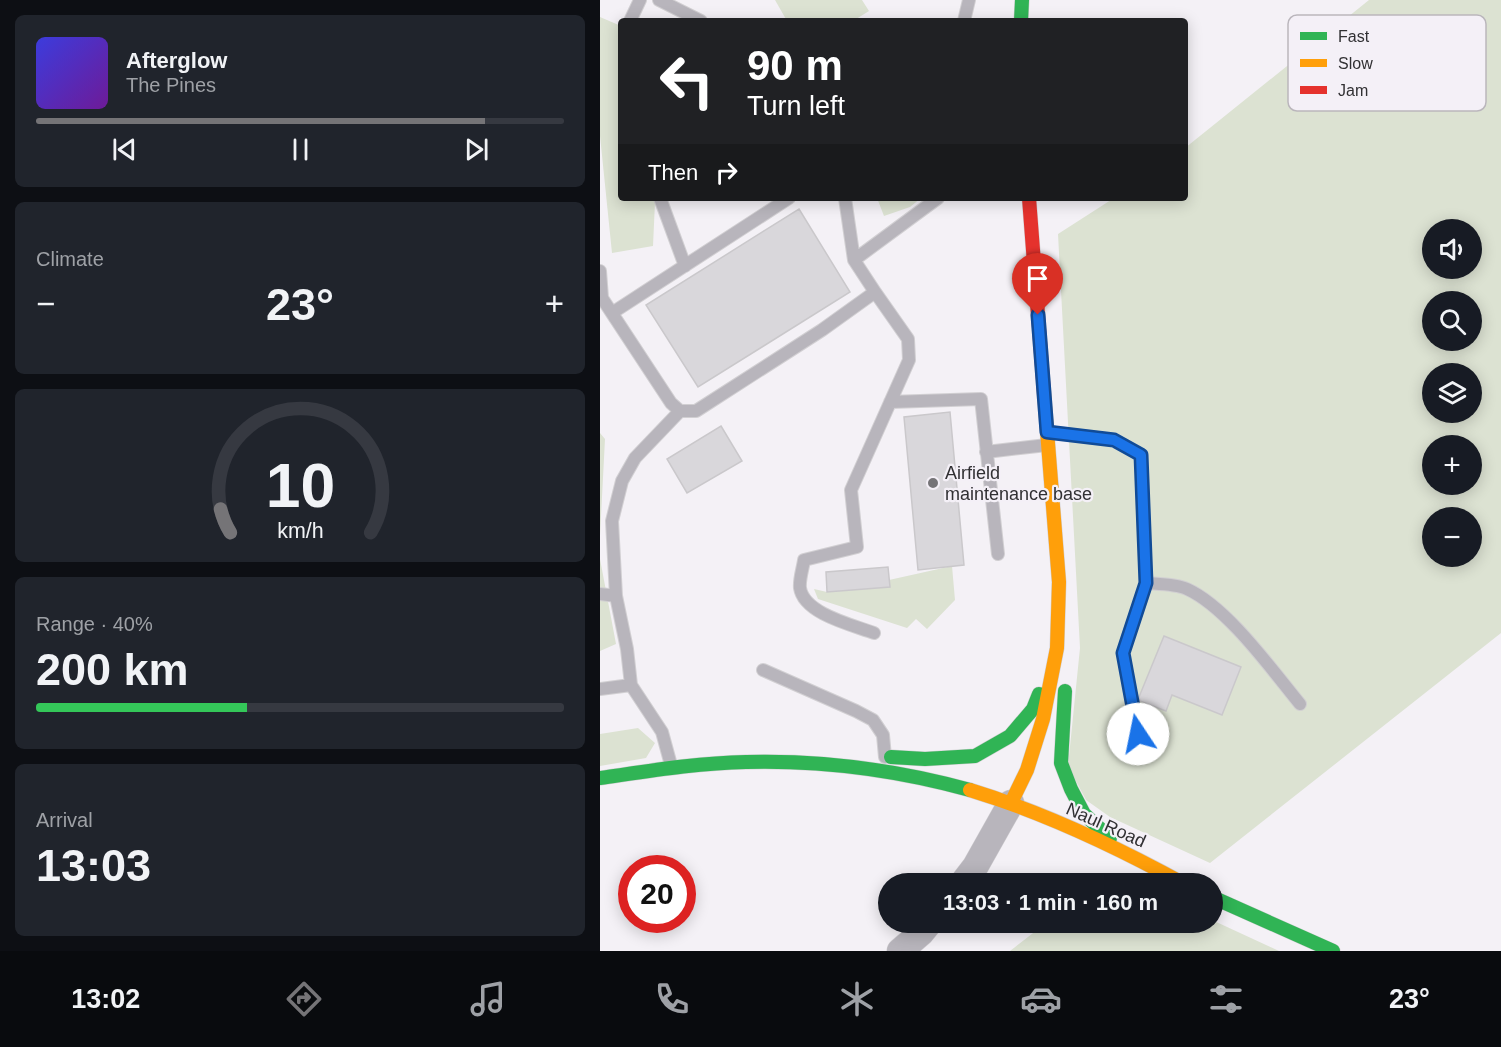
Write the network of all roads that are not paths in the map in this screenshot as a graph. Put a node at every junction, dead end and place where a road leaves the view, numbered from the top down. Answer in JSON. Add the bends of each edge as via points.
{"nodes":[{"id":1,"x":640,"y":0,"type":"edge"},
{"id":2,"x":660,"y":0,"type":"edge"},
{"id":3,"x":969,"y":0,"type":"edge"},
{"id":4,"x":1022,"y":0,"type":"edge"},
{"id":5,"x":631,"y":18,"type":"edge"},
{"id":6,"x":695,"y":18,"type":"edge"},
{"id":7,"x":965,"y":18,"type":"edge"},
{"id":8,"x":1021,"y":18,"type":"edge"},
{"id":9,"x":661,"y":201,"type":"edge"},
{"id":10,"x":784,"y":201,"type":"edge"},
{"id":11,"x":844,"y":201,"type":"edge"},
{"id":12,"x":934,"y":201,"type":"edge"},
{"id":13,"x":1029,"y":201,"type":"edge"},
{"id":14,"x":854,"y":260,"type":"junction"},
{"id":15,"x":686,"y":266,"type":"junction"},
{"id":16,"x":600,"y":271,"type":"edge"},
{"id":17,"x":875,"y":292,"type":"junction"},
{"id":18,"x":612,"y":313,"type":"junction"},
{"id":19,"x":890,"y":402,"type":"junction"},
{"id":20,"x":680,"y":411,"type":"junction"},
{"id":21,"x":1048,"y":438,"type":"junction"},
{"id":22,"x":986,"y":452,"type":"junction"},
{"id":23,"x":998,"y":554,"type":"dead end"},
{"id":24,"x":1146,"y":583,"type":"junction"},
{"id":25,"x":600,"y":594,"type":"edge"},
{"id":26,"x":616,"y":596,"type":"junction"},
{"id":27,"x":874,"y":633,"type":"dead end"},
{"id":28,"x":1057,"y":648,"type":"junction"},
{"id":29,"x":763,"y":670,"type":"dead end"},
{"id":30,"x":631,"y":685,"type":"junction"},
{"id":31,"x":600,"y":689,"type":"edge"},
{"id":32,"x":1300,"y":704,"type":"dead end"},
{"id":33,"x":1141,"y":754,"type":"dead end"},
{"id":34,"x":885,"y":757,"type":"junction"},
{"id":35,"x":807,"y":763,"type":"junction"},
{"id":36,"x":671,"y":767,"type":"junction"},
{"id":37,"x":600,"y":778,"type":"edge"},
{"id":38,"x":1011,"y":803,"type":"junction"},
{"id":39,"x":1124,"y":851,"type":"junction"},
{"id":40,"x":970,"y":873,"type":"edge"},
{"id":41,"x":1164,"y":873,"type":"edge"},
{"id":42,"x":1223,"y":902,"type":"edge"},
{"id":43,"x":921,"y":933,"type":"edge"},
{"id":44,"x":900,"y":951,"type":"edge"},
{"id":45,"x":1334,"y":951,"type":"edge"}],
"edges":[{"from":1,"to":5,"type":"lane"},
{"from":2,"to":6,"type":"lane"},
{"from":3,"to":7,"type":"lane"},
{"from":4,"to":8,"type":"main road"},
{"from":9,"to":15,"type":"lane"},
{"from":10,"to":15,"type":"lane"},
{"from":11,"to":14,"type":"lane"},
{"from":12,"to":14,"type":"lane"},
{"from":13,"to":21,"type":"main road"},
{"from":14,"to":17,"type":"lane"},
{"from":15,"to":18,"type":"lane"},
{"from":16,"to":18,"type":"lane","via":[[602,298]]},
{"from":17,"to":19,"type":"lane","via":[[908,339],[909,360]]},
{"from":17,"to":20,"type":"lane","via":[[696,411]]},
{"from":18,"to":20,"type":"lane","via":[[670,403]]},
{"from":19,"to":22,"type":"lane","via":[[981,399]]},
{"from":19,"to":27,"type":"lane","via":[[851,490],[857,547],[804,560],[800,588],[806,602],[818,611]]},
{"from":20,"to":26,"type":"lane","via":[[635,458],[622,481],[612,521]]},
{"from":21,"to":22,"type":"lane"},
{"from":21,"to":24,"type":"lane","via":[[1114,440],[1141,455]]},
{"from":21,"to":28,"type":"main road","via":[[1059,582]]},
{"from":22,"to":23,"type":"lane"},
{"from":24,"to":32,"type":"lane","via":[[1186,588],[1219,610]]},
{"from":24,"to":33,"type":"lane","via":[[1123,653]]},
{"from":25,"to":26,"type":"lane"},
{"from":26,"to":30,"type":"lane"},
{"from":28,"to":34,"type":"main road","via":[[1033,709],[1010,736],[975,756]]},
{"from":28,"to":38,"type":"main road","via":[[1043,719]]},
{"from":28,"to":39,"type":"main road","via":[[1065,682],[1061,763],[1084,814]]},
{"from":29,"to":34,"type":"lane","via":[[873,720],[883,735]]},
{"from":30,"to":31,"type":"lane"},
{"from":30,"to":36,"type":"lane","via":[[662,732]]},
{"from":34,"to":35,"type":"main road"},
{"from":35,"to":36,"type":"main road","via":[[766,761]]},
{"from":35,"to":38,"type":"main road","name":"Naul Road","via":[[882,770]]},
{"from":36,"to":37,"type":"main road"},
{"from":38,"to":39,"type":"main road","name":"Naul Road"},
{"from":38,"to":40,"type":"street"},
{"from":39,"to":41,"type":"main road","name":"Naul Road"},
{"from":42,"to":45,"type":"main road"},
{"from":43,"to":44,"type":"street"}]}
